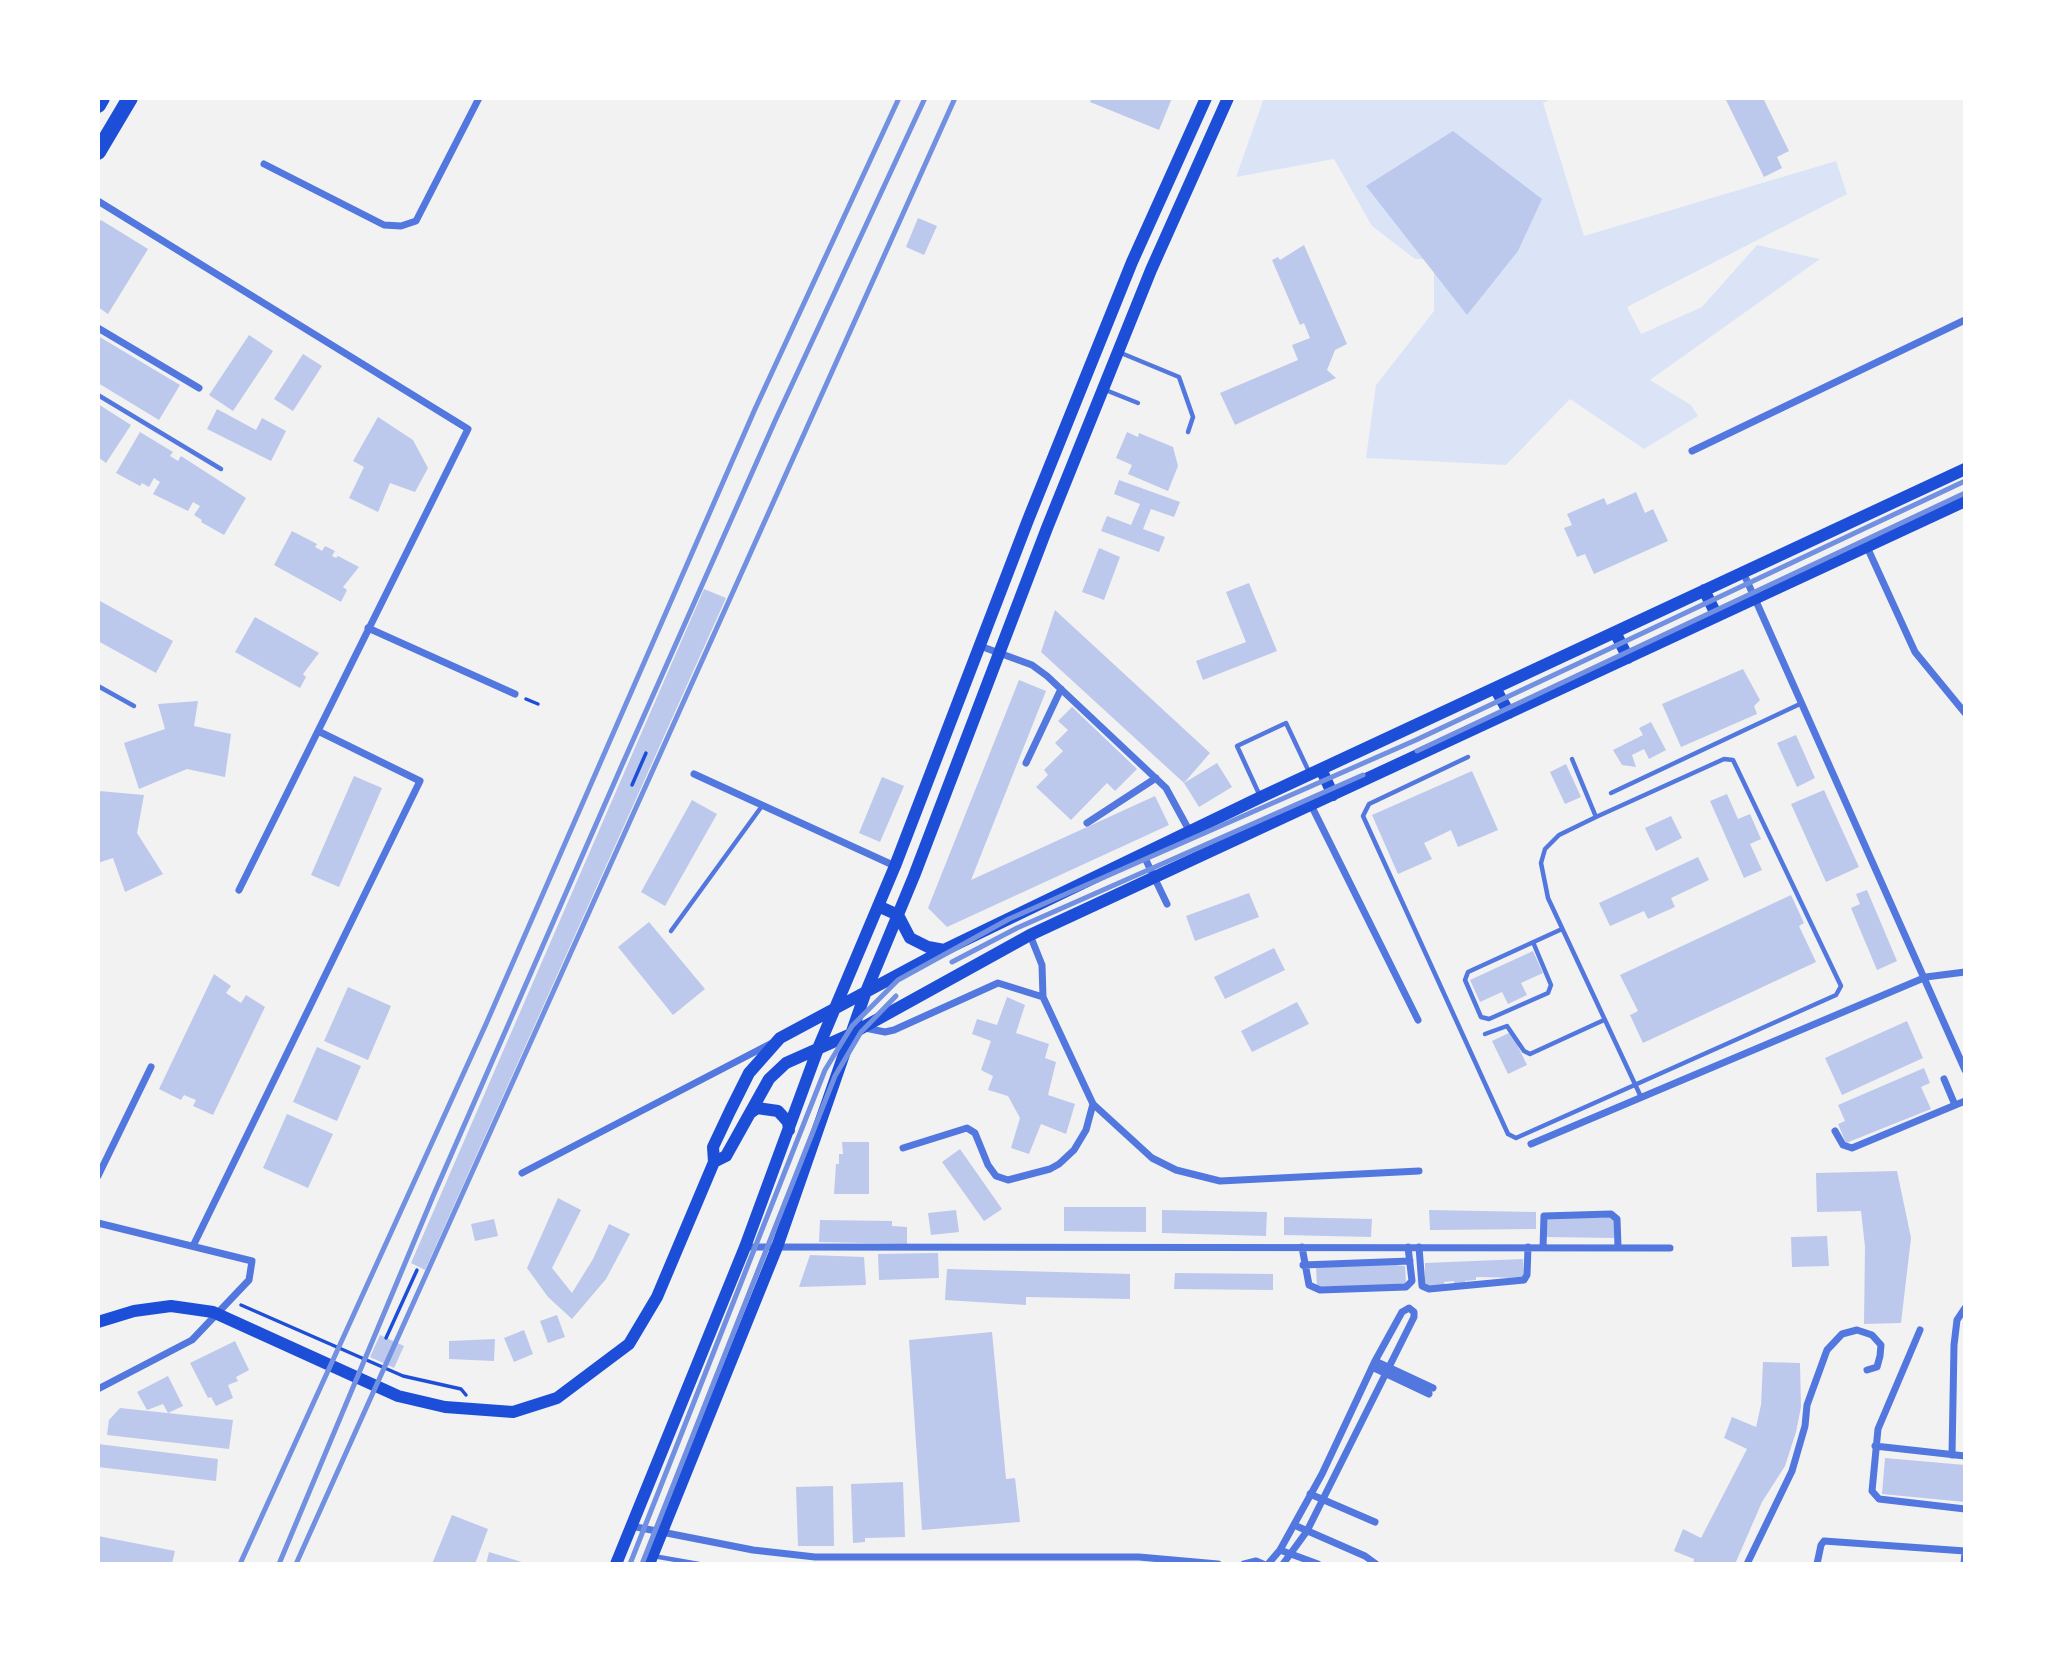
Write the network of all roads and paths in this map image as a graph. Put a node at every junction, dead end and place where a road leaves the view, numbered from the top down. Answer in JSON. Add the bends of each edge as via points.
{"nodes":[{"id":1,"x":102,"y":98,"type":"edge"},
{"id":2,"x":130,"y":98,"type":"edge"},
{"id":3,"x":479,"y":98,"type":"edge"},
{"id":4,"x":1206,"y":98,"type":"edge"},
{"id":5,"x":1228,"y":98,"type":"edge"},
{"id":6,"x":98,"y":105,"type":"edge"},
{"id":7,"x":1198,"y":116,"type":"junction"},
{"id":8,"x":1216,"y":124,"type":"junction"},
{"id":9,"x":98,"y":152,"type":"edge"},
{"id":10,"x":264,"y":164,"type":"dead end"},
{"id":11,"x":98,"y":201,"type":"edge"},
{"id":12,"x":1132,"y":262,"type":"junction"},
{"id":13,"x":1151,"y":270,"type":"junction"},
{"id":14,"x":1965,"y":320,"type":"edge"},
{"id":15,"x":98,"y":328,"type":"edge"},
{"id":16,"x":1118,"y":352,"type":"junction"},
{"id":17,"x":199,"y":388,"type":"dead end"},
{"id":18,"x":1103,"y":388,"type":"junction"},
{"id":19,"x":98,"y":395,"type":"edge"},
{"id":20,"x":1138,"y":403,"type":"dead end"},
{"id":21,"x":1188,"y":432,"type":"dead end"},
{"id":22,"x":1692,"y":451,"type":"dead end"},
{"id":23,"x":1965,"y":468,"type":"edge"},
{"id":24,"x":221,"y":469,"type":"dead end"},
{"id":25,"x":1965,"y":501,"type":"edge"},
{"id":26,"x":1028,"y":520,"type":"junction"},
{"id":27,"x":1046,"y":528,"type":"junction"},
{"id":28,"x":1867,"y":547,"type":"junction"},
{"id":29,"x":1743,"y":572,"type":"junction"},
{"id":30,"x":1704,"y":590,"type":"junction"},
{"id":31,"x":1756,"y":598,"type":"junction"},
{"id":32,"x":1717,"y":616,"type":"junction"},
{"id":33,"x":368,"y":628,"type":"junction"},
{"id":34,"x":1615,"y":632,"type":"junction"},
{"id":35,"x":980,"y":646,"type":"junction"},
{"id":36,"x":999,"y":653,"type":"junction"},
{"id":37,"x":1628,"y":658,"type":"junction"},
{"id":38,"x":98,"y":687,"type":"edge"},
{"id":39,"x":1495,"y":688,"type":"junction"},
{"id":40,"x":1061,"y":689,"type":"junction"},
{"id":41,"x":515,"y":694,"type":"dead end"},
{"id":42,"x":1803,"y":703,"type":"junction"},
{"id":43,"x":134,"y":706,"type":"dead end"},
{"id":44,"x":1508,"y":713,"type":"junction"},
{"id":45,"x":1965,"y":713,"type":"edge"},
{"id":46,"x":318,"y":731,"type":"junction"},
{"id":47,"x":646,"y":753,"type":"dead end"},
{"id":48,"x":1468,"y":757,"type":"dead end"},
{"id":49,"x":1572,"y":759,"type":"dead end"},
{"id":50,"x":1026,"y":763,"type":"dead end"},
{"id":51,"x":1315,"y":772,"type":"junction"},
{"id":52,"x":694,"y":774,"type":"dead end"},
{"id":53,"x":1156,"y":778,"type":"junction"},
{"id":54,"x":632,"y":785,"type":"dead end"},
{"id":55,"x":1611,"y":793,"type":"dead end"},
{"id":56,"x":1333,"y":795,"type":"junction"},
{"id":57,"x":1261,"y":797,"type":"junction"},
{"id":58,"x":1311,"y":805,"type":"junction"},
{"id":59,"x":763,"y":806,"type":"junction"},
{"id":60,"x":1596,"y":817,"type":"junction"},
{"id":61,"x":1087,"y":823,"type":"dead end"},
{"id":62,"x":1190,"y":832,"type":"junction"},
{"id":63,"x":1143,"y":854,"type":"junction"},
{"id":64,"x":895,"y":866,"type":"junction"},
{"id":65,"x":1154,"y":877,"type":"junction"},
{"id":66,"x":1095,"y":878,"type":"junction"},
{"id":67,"x":239,"y":890,"type":"dead end"},
{"id":68,"x":1105,"y":900,"type":"junction"},
{"id":69,"x":1167,"y":904,"type":"dead end"},
{"id":70,"x":878,"y":906,"type":"junction"},
{"id":71,"x":898,"y":915,"type":"junction"},
{"id":72,"x":1562,"y":929,"type":"junction"},
{"id":73,"x":671,"y":931,"type":"dead end"},
{"id":74,"x":1030,"y":935,"type":"junction"},
{"id":75,"x":1533,"y":942,"type":"junction"},
{"id":76,"x":944,"y":950,"type":"junction"},
{"id":77,"x":1965,"y":972,"type":"edge"},
{"id":78,"x":1926,"y":977,"type":"junction"},
{"id":79,"x":866,"y":994,"type":"junction"},
{"id":80,"x":1043,"y":998,"type":"junction"},
{"id":81,"x":837,"y":1009,"type":"junction"},
{"id":82,"x":1418,"y":1020,"type":"dead end"},
{"id":83,"x":1605,"y":1020,"type":"junction"},
{"id":84,"x":864,"y":1027,"type":"junction"},
{"id":85,"x":851,"y":1034,"type":"junction"},
{"id":86,"x":1485,"y":1034,"type":"dead end"},
{"id":87,"x":780,"y":1038,"type":"junction"},
{"id":88,"x":819,"y":1046,"type":"junction"},
{"id":89,"x":1964,"y":1064,"type":"edge"},
{"id":90,"x":151,"y":1067,"type":"dead end"},
{"id":91,"x":1944,"y":1079,"type":"dead end"},
{"id":92,"x":1635,"y":1084,"type":"junction"},
{"id":93,"x":1641,"y":1097,"type":"junction"},
{"id":94,"x":1965,"y":1101,"type":"edge"},
{"id":95,"x":1093,"y":1104,"type":"junction"},
{"id":96,"x":1955,"y":1105,"type":"junction"},
{"id":97,"x":750,"y":1113,"type":"junction"},
{"id":98,"x":789,"y":1131,"type":"junction"},
{"id":99,"x":1835,"y":1131,"type":"dead end"},
{"id":100,"x":1531,"y":1144,"type":"dead end"},
{"id":101,"x":903,"y":1149,"type":"dead end"},
{"id":102,"x":712,"y":1166,"type":"junction"},
{"id":103,"x":1419,"y":1171,"type":"dead end"},
{"id":104,"x":522,"y":1173,"type":"dead end"},
{"id":105,"x":98,"y":1176,"type":"edge"},
{"id":106,"x":98,"y":1223,"type":"edge"},
{"id":107,"x":193,"y":1246,"type":"junction"},
{"id":108,"x":745,"y":1247,"type":"junction"},
{"id":109,"x":777,"y":1247,"type":"junction"},
{"id":110,"x":1301,"y":1247,"type":"junction"},
{"id":111,"x":1408,"y":1247,"type":"junction"},
{"id":112,"x":1419,"y":1247,"type":"junction"},
{"id":113,"x":1528,"y":1247,"type":"junction"},
{"id":114,"x":1544,"y":1248,"type":"junction"},
{"id":115,"x":1618,"y":1248,"type":"junction"},
{"id":116,"x":1670,"y":1248,"type":"dead end"},
{"id":117,"x":1410,"y":1261,"type":"junction"},
{"id":118,"x":1303,"y":1265,"type":"junction"},
{"id":119,"x":417,"y":1270,"type":"dead end"},
{"id":120,"x":235,"y":1303,"type":"dead end"},
{"id":121,"x":1965,"y":1308,"type":"edge"},
{"id":122,"x":98,"y":1322,"type":"edge"},
{"id":123,"x":1920,"y":1330,"type":"dead end"},
{"id":124,"x":386,"y":1338,"type":"dead end"},
{"id":125,"x":1373,"y":1364,"type":"junction"},
{"id":126,"x":1387,"y":1370,"type":"junction"},
{"id":127,"x":1867,"y":1370,"type":"dead end"},
{"id":128,"x":98,"y":1389,"type":"edge"},
{"id":129,"x":1431,"y":1391,"type":"dead end"},
{"id":130,"x":478,"y":1410,"type":"junction"},
{"id":131,"x":1341,"y":1434,"type":"junction"},
{"id":132,"x":1353,"y":1440,"type":"junction"},
{"id":133,"x":1874,"y":1446,"type":"junction"},
{"id":134,"x":1952,"y":1455,"type":"junction"},
{"id":135,"x":1965,"y":1456,"type":"edge"},
{"id":136,"x":1310,"y":1494,"type":"junction"},
{"id":137,"x":1324,"y":1500,"type":"junction"},
{"id":138,"x":1965,"y":1509,"type":"edge"},
{"id":139,"x":1375,"y":1522,"type":"dead end"},
{"id":140,"x":1294,"y":1525,"type":"junction"},
{"id":141,"x":631,"y":1526,"type":"junction"},
{"id":142,"x":1307,"y":1531,"type":"junction"},
{"id":143,"x":661,"y":1532,"type":"junction"},
{"id":144,"x":1280,"y":1550,"type":"junction"},
{"id":145,"x":1965,"y":1551,"type":"edge"},
{"id":146,"x":1292,"y":1555,"type":"junction"},
{"id":147,"x":650,"y":1560,"type":"edge"},
{"id":148,"x":616,"y":1564,"type":"edge"},
{"id":149,"x":699,"y":1564,"type":"edge"},
{"id":150,"x":1218,"y":1564,"type":"edge"},
{"id":151,"x":1244,"y":1564,"type":"edge"},
{"id":152,"x":1266,"y":1564,"type":"edge"},
{"id":153,"x":1283,"y":1564,"type":"edge"},
{"id":154,"x":1318,"y":1564,"type":"edge"},
{"id":155,"x":1377,"y":1564,"type":"edge"},
{"id":156,"x":1747,"y":1564,"type":"edge"},
{"id":157,"x":1817,"y":1564,"type":"edge"},
{"id":158,"x":1964,"y":1564,"type":"edge"}],
"edges":[{"from":1,"to":6,"type":"highway"},
{"from":2,"to":9,"type":"highway"},
{"from":3,"to":10,"type":"street","via":[[416,221],[401,226],[384,225]]},
{"from":4,"to":7,"type":"main road"},
{"from":5,"to":8,"type":"main road"},
{"from":7,"to":8,"type":"main road"},
{"from":7,"to":12,"type":"main road"},
{"from":8,"to":13,"type":"main road"},
{"from":11,"to":33,"type":"street","via":[[468,429]]},
{"from":12,"to":13,"type":"main road"},
{"from":12,"to":26,"type":"main road"},
{"from":13,"to":16,"type":"main road"},
{"from":14,"to":22,"type":"street"},
{"from":15,"to":17,"type":"street"},
{"from":16,"to":18,"type":"main road"},
{"from":16,"to":21,"type":"lane","via":[[1179,377],[1193,417]]},
{"from":18,"to":20,"type":"lane"},
{"from":18,"to":27,"type":"main road"},
{"from":19,"to":24,"type":"lane"},
{"from":23,"to":29,"type":"main road"},
{"from":25,"to":28,"type":"main road"},
{"from":26,"to":27,"type":"main road"},
{"from":26,"to":35,"type":"main road"},
{"from":27,"to":36,"type":"main road"},
{"from":28,"to":31,"type":"main road"},
{"from":28,"to":45,"type":"street","via":[[1915,652]]},
{"from":29,"to":30,"type":"main road"},
{"from":29,"to":31,"type":"street"},
{"from":30,"to":32,"type":"main road"},
{"from":30,"to":34,"type":"main road"},
{"from":31,"to":32,"type":"main road"},
{"from":31,"to":42,"type":"street"},
{"from":32,"to":37,"type":"main road"},
{"from":33,"to":41,"type":"street"},
{"from":33,"to":46,"type":"street"},
{"from":34,"to":37,"type":"main road"},
{"from":34,"to":39,"type":"main road"},
{"from":35,"to":36,"type":"street"},
{"from":35,"to":64,"type":"main road"},
{"from":36,"to":40,"type":"street","via":[[1032,665]]},
{"from":36,"to":71,"type":"main road"},
{"from":37,"to":44,"type":"main road"},
{"from":38,"to":43,"type":"lane"},
{"from":39,"to":44,"type":"main road"},
{"from":39,"to":51,"type":"main road"},
{"from":40,"to":50,"type":"street"},
{"from":40,"to":53,"type":"street"},
{"from":42,"to":55,"type":"lane"},
{"from":42,"to":78,"type":"street"},
{"from":44,"to":56,"type":"main road"},
{"from":46,"to":67,"type":"street"},
{"from":46,"to":107,"type":"street","via":[[420,781]]},
{"from":47,"to":54,"type":"path"},
{"from":48,"to":92,"type":"lane","via":[[1369,804],[1363,816],[1508,1134],[1520,1138]]},
{"from":49,"to":60,"type":"lane"},
{"from":51,"to":56,"type":"main road"},
{"from":51,"to":57,"type":"main road"},
{"from":51,"to":57,"type":"lane","via":[[1286,723],[1237,746]]},
{"from":52,"to":59,"type":"street"},
{"from":53,"to":61,"type":"street"},
{"from":53,"to":62,"type":"street"},
{"from":56,"to":58,"type":"main road"},
{"from":57,"to":62,"type":"main road"},
{"from":58,"to":65,"type":"main road"},
{"from":58,"to":82,"type":"street"},
{"from":59,"to":64,"type":"street"},
{"from":59,"to":73,"type":"lane"},
{"from":60,"to":72,"type":"lane","via":[[1559,835],[1545,849],[1541,863],[1548,898]]},
{"from":60,"to":92,"type":"lane","via":[[1724,759],[1733,760],[1841,986],[1836,995]]},
{"from":62,"to":63,"type":"main road"},
{"from":63,"to":65,"type":"street"},
{"from":63,"to":66,"type":"main road"},
{"from":64,"to":70,"type":"main road"},
{"from":65,"to":68,"type":"main road"},
{"from":65,"to":69,"type":"street"},
{"from":66,"to":68,"type":"main road"},
{"from":66,"to":76,"type":"main road"},
{"from":68,"to":74,"type":"main road"},
{"from":70,"to":71,"type":"main road"},
{"from":70,"to":81,"type":"main road"},
{"from":71,"to":76,"type":"main road","via":[[910,938]]},
{"from":71,"to":79,"type":"main road"},
{"from":72,"to":75,"type":"lane"},
{"from":72,"to":83,"type":"lane"},
{"from":74,"to":80,"type":"street","via":[[1042,965]]},
{"from":74,"to":84,"type":"main road"},
{"from":75,"to":75,"type":"lane","via":[[1551,985],[1548,993],[1489,1019],[1481,1017],[1465,980],[1468,972]]},
{"from":76,"to":79,"type":"main road"},
{"from":77,"to":78,"type":"street"},
{"from":78,"to":89,"type":"street"},
{"from":78,"to":93,"type":"street"},
{"from":79,"to":81,"type":"main road"},
{"from":79,"to":85,"type":"main road"},
{"from":80,"to":84,"type":"street","via":[[998,983],[894,1030]]},
{"from":80,"to":95,"type":"street"},
{"from":81,"to":87,"type":"main road"},
{"from":81,"to":88,"type":"main road"},
{"from":83,"to":86,"type":"lane","via":[[1530,1054],[1507,1027]]},
{"from":83,"to":92,"type":"lane"},
{"from":84,"to":85,"type":"main road"},
{"from":85,"to":88,"type":"main road"},
{"from":85,"to":109,"type":"main road"},
{"from":87,"to":102,"type":"main road","via":[[749,1073],[713,1147]]},
{"from":87,"to":104,"type":"street"},
{"from":88,"to":97,"type":"main road","via":[[786,1063],[769,1079]]},
{"from":88,"to":98,"type":"main road"},
{"from":90,"to":105,"type":"street"},
{"from":91,"to":96,"type":"street"},
{"from":92,"to":93,"type":"lane"},
{"from":93,"to":100,"type":"street"},
{"from":94,"to":96,"type":"street"},
{"from":95,"to":101,"type":"street","via":[[1086,1130],[1059,1164],[1008,1180],[996,1176],[975,1133],[967,1128]]},
{"from":95,"to":103,"type":"street","via":[[1152,1158],[1176,1170],[1220,1181]]},
{"from":96,"to":99,"type":"street","via":[[1852,1147],[1843,1145]]},
{"from":97,"to":98,"type":"main road","via":[[758,1108],[778,1111]]},
{"from":97,"to":102,"type":"main road","via":[[726,1156]]},
{"from":98,"to":108,"type":"main road"},
{"from":102,"to":130,"type":"main road","via":[[657,1297],[629,1344],[557,1398],[513,1412]]},
{"from":106,"to":107,"type":"street"},
{"from":107,"to":128,"type":"street","via":[[252,1261],[249,1280],[192,1340]]},
{"from":108,"to":109,"type":"street"},
{"from":108,"to":141,"type":"main road"},
{"from":109,"to":110,"type":"street"},
{"from":109,"to":143,"type":"main road"},
{"from":110,"to":111,"type":"street"},
{"from":110,"to":118,"type":"street"},
{"from":111,"to":112,"type":"street"},
{"from":111,"to":117,"type":"street"},
{"from":112,"to":113,"type":"street"},
{"from":112,"to":113,"type":"street","via":[[1422,1286],[1429,1289],[1522,1281],[1527,1275]]},
{"from":113,"to":114,"type":"street"},
{"from":114,"to":115,"type":"street"},
{"from":114,"to":115,"type":"street","via":[[1544,1216],[1611,1214],[1617,1219]]},
{"from":115,"to":116,"type":"street"},
{"from":117,"to":118,"type":"street"},
{"from":117,"to":118,"type":"street","via":[[1412,1281],[1406,1287],[1314,1289],[1308,1285]]},
{"from":119,"to":124,"type":"path"},
{"from":120,"to":130,"type":"path","via":[[403,1376],[461,1389]]},
{"from":121,"to":134,"type":"street","via":[[1957,1320],[1954,1345]]},
{"from":122,"to":130,"type":"main road","via":[[171,1306],[213,1312],[398,1396],[445,1408]]},
{"from":123,"to":133,"type":"street"},
{"from":125,"to":126,"type":"street"},
{"from":125,"to":126,"type":"street","via":[[1402,1312],[1409,1308],[1414,1317]]},
{"from":125,"to":131,"type":"street"},
{"from":126,"to":129,"type":"street"},
{"from":126,"to":132,"type":"street"},
{"from":127,"to":156,"type":"street","via":[[1877,1367],[1880,1356],[1881,1345],[1872,1335],[1842,1334],[1827,1350],[1807,1405],[1792,1471]]},
{"from":131,"to":132,"type":"street"},
{"from":131,"to":136,"type":"street"},
{"from":132,"to":137,"type":"street"},
{"from":133,"to":134,"type":"street"},
{"from":133,"to":138,"type":"street","via":[[1874,1496]]},
{"from":134,"to":135,"type":"street"},
{"from":136,"to":137,"type":"street"},
{"from":136,"to":140,"type":"street"},
{"from":137,"to":139,"type":"street"},
{"from":137,"to":142,"type":"street"},
{"from":140,"to":142,"type":"street"},
{"from":140,"to":144,"type":"street"},
{"from":141,"to":143,"type":"street"},
{"from":141,"to":148,"type":"main road"},
{"from":142,"to":146,"type":"street"},
{"from":142,"to":155,"type":"street"},
{"from":143,"to":147,"type":"main road"},
{"from":143,"to":150,"type":"street","via":[[753,1550],[815,1556],[1139,1557]]},
{"from":144,"to":146,"type":"street"},
{"from":144,"to":152,"type":"street"},
{"from":145,"to":157,"type":"street","via":[[1824,1541]]},
{"from":145,"to":158,"type":"street"},
{"from":146,"to":153,"type":"street"},
{"from":146,"to":154,"type":"street"},
{"from":147,"to":149,"type":"lane"},
{"from":151,"to":152,"type":"street"}]}
